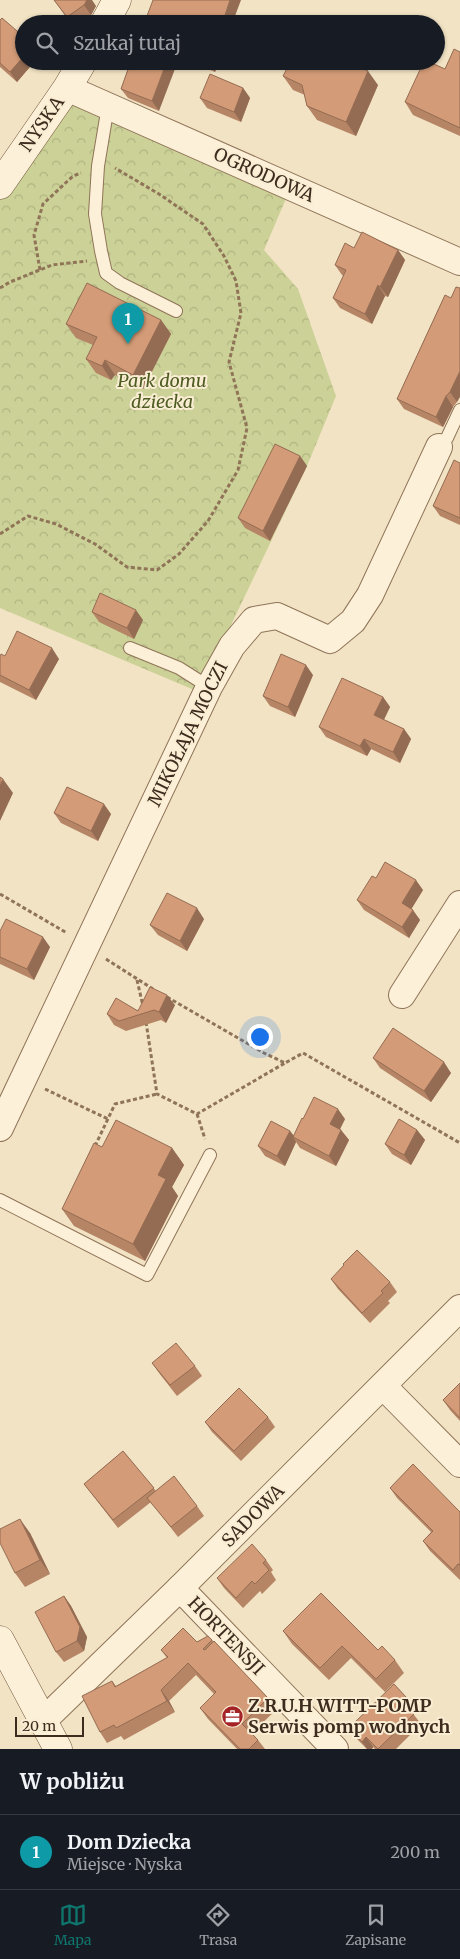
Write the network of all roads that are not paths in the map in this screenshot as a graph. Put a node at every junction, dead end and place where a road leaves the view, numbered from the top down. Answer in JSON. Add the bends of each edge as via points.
{"nodes":[{"id":1,"x":118,"y":0,"type":"edge"},
{"id":2,"x":109,"y":15,"type":"edge"},
{"id":3,"x":78,"y":70,"type":"edge"},
{"id":4,"x":67,"y":88,"type":"junction"},
{"id":5,"x":108,"y":106,"type":"junction"},
{"id":6,"x":0,"y":185,"type":"edge"},
{"id":7,"x":460,"y":262,"type":"edge"},
{"id":8,"x":176,"y":311,"type":"dead end"},
{"id":9,"x":460,"y":410,"type":"edge"},
{"id":10,"x":443,"y":442,"type":"joint"},
{"id":11,"x":130,"y":648,"type":"dead end"},
{"id":12,"x":209,"y":687,"type":"junction"},
{"id":13,"x":460,"y":904,"type":"edge"},
{"id":14,"x":402,"y":996,"type":"dead end"},
{"id":15,"x":0,"y":1128,"type":"edge"},
{"id":16,"x":210,"y":1155,"type":"road end"},
{"id":17,"x":0,"y":1200,"type":"edge"},
{"id":18,"x":460,"y":1308,"type":"edge"},
{"id":19,"x":384,"y":1386,"type":"junction"},
{"id":20,"x":460,"y":1464,"type":"edge"},
{"id":21,"x":180,"y":1588,"type":"junction"},
{"id":22,"x":0,"y":1640,"type":"edge"},
{"id":23,"x":43,"y":1721,"type":"junction"},
{"id":24,"x":58,"y":1749,"type":"edge"},
{"id":25,"x":336,"y":1749,"type":"edge"}],
"edges":[{"from":1,"to":2,"type":"street"},
{"from":3,"to":4,"type":"street","name":"NYSKA"},
{"from":4,"to":5,"type":"street","name":"OGRODOWA"},
{"from":4,"to":6,"type":"street","name":"NYSKA"},
{"from":5,"to":7,"type":"street","name":"OGRODOWA"},
{"from":5,"to":8,"type":"lane","via":[[98,166],[95,214],[106,273]]},
{"from":9,"to":10,"type":"lane"},
{"from":10,"to":12,"type":"street","name":"MIKOŁAJA MOCZI","via":[[370,595],[353,621],[330,640],[277,616],[254,620],[232,646]]},
{"from":11,"to":12,"type":"lane","via":[[179,668]]},
{"from":12,"to":15,"type":"street","name":"MIKOŁAJA MOCZI"},
{"from":13,"to":14,"type":"street"},
{"from":16,"to":17,"type":"lane","via":[[147,1276]]},
{"from":18,"to":19,"type":"street","name":"SADOWA"},
{"from":19,"to":20,"type":"street"},
{"from":19,"to":21,"type":"street","name":"SADOWA"},
{"from":21,"to":23,"type":"street","name":"SADOWA"},
{"from":21,"to":25,"type":"street","name":"HORTENSJI"},
{"from":22,"to":23,"type":"street"},
{"from":23,"to":24,"type":"street"}]}
